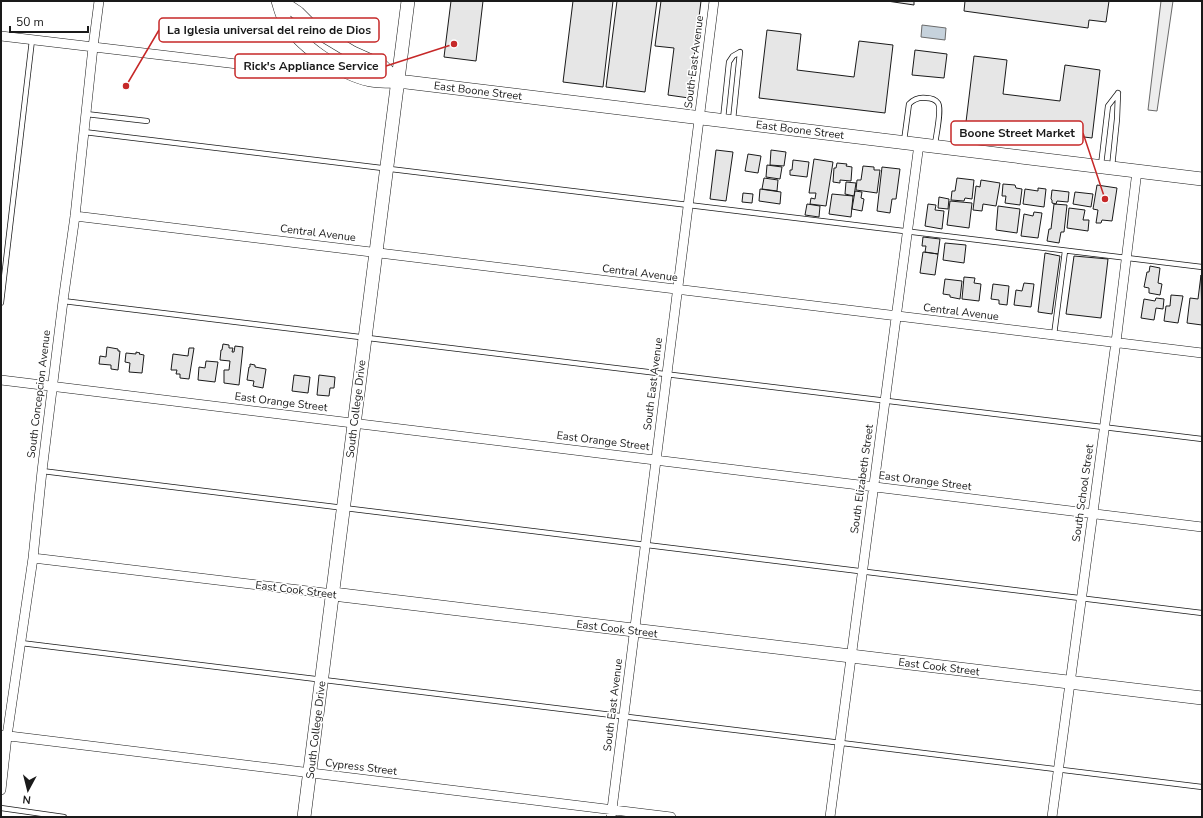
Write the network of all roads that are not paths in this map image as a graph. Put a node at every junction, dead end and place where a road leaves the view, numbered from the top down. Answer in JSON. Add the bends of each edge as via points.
{"nodes":[{"id":1,"x":99,"y":1,"type":"edge"},
{"id":2,"x":279,"y":1,"type":"edge"},
{"id":3,"x":408,"y":1,"type":"edge"},
{"id":4,"x":714,"y":1,"type":"edge"},
{"id":5,"x":1,"y":36,"type":"edge"},
{"id":6,"x":32,"y":40,"type":"junction"},
{"id":7,"x":93,"y":47,"type":"junction"},
{"id":8,"x":316,"y":53,"type":"junction"},
{"id":9,"x":727,"y":77,"type":"junction"},
{"id":10,"x":738,"y":78,"type":"junction"},
{"id":11,"x":398,"y":81,"type":"junction"},
{"id":12,"x":86,"y":114,"type":"junction"},
{"id":13,"x":699,"y":117,"type":"junction"},
{"id":14,"x":728,"y":121,"type":"junction"},
{"id":15,"x":147,"y":122,"type":"dead end"},
{"id":16,"x":1106,"y":123,"type":"junction"},
{"id":17,"x":1117,"y":124,"type":"junction"},
{"id":18,"x":84,"y":132,"type":"junction"},
{"id":19,"x":904,"y":142,"type":"junction"},
{"id":20,"x":919,"y":144,"type":"junction"},
{"id":21,"x":935,"y":146,"type":"junction"},
{"id":22,"x":1106,"y":167,"type":"junction"},
{"id":23,"x":387,"y":168,"type":"junction"},
{"id":24,"x":1138,"y":171,"type":"junction"},
{"id":25,"x":1202,"y":179,"type":"edge"},
{"id":26,"x":688,"y":205,"type":"junction"},
{"id":27,"x":75,"y":216,"type":"junction"},
{"id":28,"x":907,"y":232,"type":"junction"},
{"id":29,"x":1065,"y":251,"type":"junction"},
{"id":30,"x":376,"y":252,"type":"junction"},
{"id":31,"x":1127,"y":258,"type":"junction"},
{"id":32,"x":1202,"y":268,"type":"edge"},
{"id":33,"x":677,"y":289,"type":"junction"},
{"id":34,"x":63,"y":301,"type":"junction"},
{"id":35,"x":1,"y":304,"type":"edge"},
{"id":36,"x":896,"y":316,"type":"junction"},
{"id":37,"x":1054,"y":335,"type":"junction"},
{"id":38,"x":365,"y":338,"type":"junction"},
{"id":39,"x":1115,"y":343,"type":"junction"},
{"id":40,"x":1202,"y":353,"type":"edge"},
{"id":41,"x":667,"y":374,"type":"junction"},
{"id":42,"x":1,"y":380,"type":"edge"},
{"id":43,"x":52,"y":386,"type":"junction"},
{"id":44,"x":885,"y":400,"type":"junction"},
{"id":45,"x":355,"y":423,"type":"junction"},
{"id":46,"x":1104,"y":427,"type":"junction"},
{"id":47,"x":1202,"y":439,"type":"edge"},
{"id":48,"x":656,"y":460,"type":"junction"},
{"id":49,"x":42,"y":471,"type":"junction"},
{"id":50,"x":874,"y":486,"type":"junction"},
{"id":51,"x":344,"y":508,"type":"junction"},
{"id":52,"x":1093,"y":513,"type":"junction"},
{"id":53,"x":1202,"y":527,"type":"edge"},
{"id":54,"x":645,"y":545,"type":"junction"},
{"id":55,"x":33,"y":558,"type":"junction"},
{"id":56,"x":862,"y":571,"type":"junction"},
{"id":57,"x":333,"y":594,"type":"junction"},
{"id":58,"x":1081,"y":598,"type":"junction"},
{"id":59,"x":1202,"y":613,"type":"edge"},
{"id":60,"x":634,"y":631,"type":"junction"},
{"id":61,"x":21,"y":643,"type":"junction"},
{"id":62,"x":851,"y":657,"type":"junction"},
{"id":63,"x":322,"y":680,"type":"junction"},
{"id":64,"x":1070,"y":683,"type":"junction"},
{"id":65,"x":1202,"y":698,"type":"edge"},
{"id":66,"x":624,"y":717,"type":"junction"},
{"id":67,"x":4,"y":736,"type":"edge"},
{"id":68,"x":840,"y":743,"type":"junction"},
{"id":69,"x":1058,"y":770,"type":"junction"},
{"id":70,"x":310,"y":773,"type":"junction"},
{"id":71,"x":1202,"y":787,"type":"edge"},
{"id":72,"x":1,"y":790,"type":"edge"},
{"id":73,"x":1,"y":808,"type":"edge"},
{"id":74,"x":611,"y":813,"type":"edge"},
{"id":75,"x":64,"y":817,"type":"edge"},
{"id":76,"x":304,"y":817,"type":"edge"},
{"id":77,"x":671,"y":817,"type":"edge"},
{"id":78,"x":830,"y":817,"type":"edge"},
{"id":79,"x":1052,"y":817,"type":"edge"}],
"edges":[{"from":1,"to":7,"type":"street","name":"South Concepcion Avenue"},
{"from":2,"to":8,"type":"street","name":"East Boone Street","via":[[284,19],[297,36]]},
{"from":2,"to":11,"type":"street","via":[[298,13],[323,35],[382,66]]},
{"from":3,"to":11,"type":"street","name":"South College Drive"},
{"from":4,"to":13,"type":"street","name":"South East Avenue"},
{"from":5,"to":6,"type":"street"},
{"from":6,"to":7,"type":"street"},
{"from":6,"to":35,"type":"lane"},
{"from":7,"to":8,"type":"street","via":[[280,69],[296,67]]},
{"from":7,"to":12,"type":"street","name":"South Concepcion Avenue"},
{"from":8,"to":11,"type":"street","name":"East Boone Street","via":[[344,70],[365,78],[382,82]]},
{"from":9,"to":10,"type":"lane"},
{"from":9,"to":10,"type":"lane","via":[[729,62],[740,52]]},
{"from":9,"to":14,"type":"lane"},
{"from":10,"to":14,"type":"lane"},
{"from":11,"to":13,"type":"street","name":"East Boone Street"},
{"from":11,"to":23,"type":"street","name":"South College Drive"},
{"from":12,"to":15,"type":"lane"},
{"from":12,"to":18,"type":"street","name":"South Concepcion Avenue"},
{"from":13,"to":14,"type":"street","name":"East Boone Street"},
{"from":13,"to":26,"type":"street","name":"South East Avenue"},
{"from":14,"to":19,"type":"street","name":"East Boone Street"},
{"from":16,"to":17,"type":"lane"},
{"from":16,"to":17,"type":"lane","via":[[1108,106],[1118,93]]},
{"from":16,"to":22,"type":"lane"},
{"from":17,"to":22,"type":"lane"},
{"from":18,"to":23,"type":"lane"},
{"from":18,"to":27,"type":"street","name":"South Concepcion Avenue"},
{"from":19,"to":20,"type":"street","name":"East Boone Street"},
{"from":19,"to":21,"type":"lane","via":[[909,104],[922,97],[932,98],[939,108]]},
{"from":20,"to":21,"type":"street","name":"East Boone Street"},
{"from":20,"to":28,"type":"street","name":"South Elizabeth Street"},
{"from":21,"to":22,"type":"street","name":"East Boone Street"},
{"from":22,"to":24,"type":"street","name":"East Boone Street"},
{"from":23,"to":26,"type":"lane"},
{"from":23,"to":30,"type":"street","name":"South College Drive"},
{"from":24,"to":25,"type":"street","name":"East Boone Street"},
{"from":24,"to":31,"type":"street","name":"South School Street"},
{"from":26,"to":28,"type":"lane"},
{"from":26,"to":33,"type":"street","name":"South East Avenue"},
{"from":27,"to":30,"type":"street","name":"Central Avenue"},
{"from":27,"to":34,"type":"street","name":"South Concepcion Avenue"},
{"from":28,"to":29,"type":"lane"},
{"from":28,"to":36,"type":"street","name":"South Elizabeth Street"},
{"from":29,"to":31,"type":"lane"},
{"from":29,"to":37,"type":"lane"},
{"from":30,"to":33,"type":"street","name":"Central Avenue"},
{"from":30,"to":38,"type":"street","name":"South College Drive"},
{"from":31,"to":32,"type":"lane"},
{"from":31,"to":39,"type":"street","name":"South School Street"},
{"from":33,"to":36,"type":"street","name":"Central Avenue"},
{"from":33,"to":41,"type":"street","name":"South East Avenue"},
{"from":34,"to":38,"type":"lane"},
{"from":34,"to":43,"type":"street","name":"South Concepcion Avenue"},
{"from":36,"to":37,"type":"street","name":"Central Avenue"},
{"from":36,"to":44,"type":"street","name":"South Elizabeth Street"},
{"from":37,"to":39,"type":"street","name":"Central Avenue"},
{"from":38,"to":41,"type":"lane"},
{"from":38,"to":45,"type":"street","name":"South College Drive"},
{"from":39,"to":40,"type":"street","name":"Central Avenue"},
{"from":39,"to":46,"type":"street","name":"South School Street"},
{"from":41,"to":44,"type":"lane"},
{"from":41,"to":48,"type":"street","name":"South East Avenue"},
{"from":42,"to":43,"type":"street","name":"East Orange Street"},
{"from":43,"to":45,"type":"street","name":"East Orange Street"},
{"from":43,"to":49,"type":"street","name":"South Concepcion Avenue"},
{"from":44,"to":46,"type":"lane"},
{"from":44,"to":50,"type":"street","name":"South Elizabeth Street"},
{"from":45,"to":48,"type":"street","name":"East Orange Street"},
{"from":45,"to":51,"type":"street","name":"South College Drive"},
{"from":46,"to":47,"type":"lane"},
{"from":46,"to":52,"type":"street","name":"South School Street"},
{"from":48,"to":50,"type":"street","name":"East Orange Street"},
{"from":48,"to":54,"type":"street","name":"South East Avenue"},
{"from":49,"to":51,"type":"lane"},
{"from":49,"to":55,"type":"street","name":"South Concepcion Avenue"},
{"from":50,"to":52,"type":"street","name":"East Orange Street"},
{"from":50,"to":56,"type":"street","name":"South Elizabeth Street"},
{"from":51,"to":54,"type":"lane"},
{"from":51,"to":57,"type":"street","name":"South College Drive"},
{"from":52,"to":53,"type":"street","name":"East Orange Street"},
{"from":52,"to":58,"type":"street","name":"South School Street"},
{"from":54,"to":56,"type":"lane"},
{"from":54,"to":60,"type":"street","name":"South East Avenue"},
{"from":55,"to":57,"type":"street","name":"East Cook Street"},
{"from":55,"to":61,"type":"street","name":"South Concepcion Avenue"},
{"from":56,"to":58,"type":"lane"},
{"from":56,"to":62,"type":"street","name":"South Elizabeth Street"},
{"from":57,"to":60,"type":"street","name":"East Cook Street"},
{"from":57,"to":63,"type":"street","name":"South College Drive"},
{"from":58,"to":59,"type":"lane"},
{"from":58,"to":64,"type":"street","name":"South School Street"},
{"from":60,"to":62,"type":"street","name":"East Cook Street"},
{"from":60,"to":66,"type":"street","name":"South East Avenue"},
{"from":61,"to":63,"type":"lane"},
{"from":61,"to":67,"type":"street","name":"South Concepcion Avenue"},
{"from":62,"to":64,"type":"street","name":"East Cook Street"},
{"from":62,"to":68,"type":"street","name":"South Elizabeth Street"},
{"from":63,"to":66,"type":"lane"},
{"from":63,"to":70,"type":"street","name":"South College Drive"},
{"from":64,"to":65,"type":"street","name":"East Cook Street"},
{"from":64,"to":69,"type":"street","name":"South School Street"},
{"from":66,"to":68,"type":"lane"},
{"from":66,"to":74,"type":"street","name":"South East Avenue"},
{"from":67,"to":70,"type":"street","name":"Cypress Street"},
{"from":67,"to":72,"type":"street","name":"South Concepcion Avenue"},
{"from":68,"to":69,"type":"lane"},
{"from":68,"to":78,"type":"street","name":"South Elizabeth Street"},
{"from":69,"to":71,"type":"lane"},
{"from":69,"to":79,"type":"street","name":"South School Street"},
{"from":70,"to":74,"type":"street","name":"Cypress Street"},
{"from":70,"to":76,"type":"street","name":"South College Drive"},
{"from":73,"to":75,"type":"lane"},
{"from":74,"to":77,"type":"street","name":"Cypress Street"}]}
